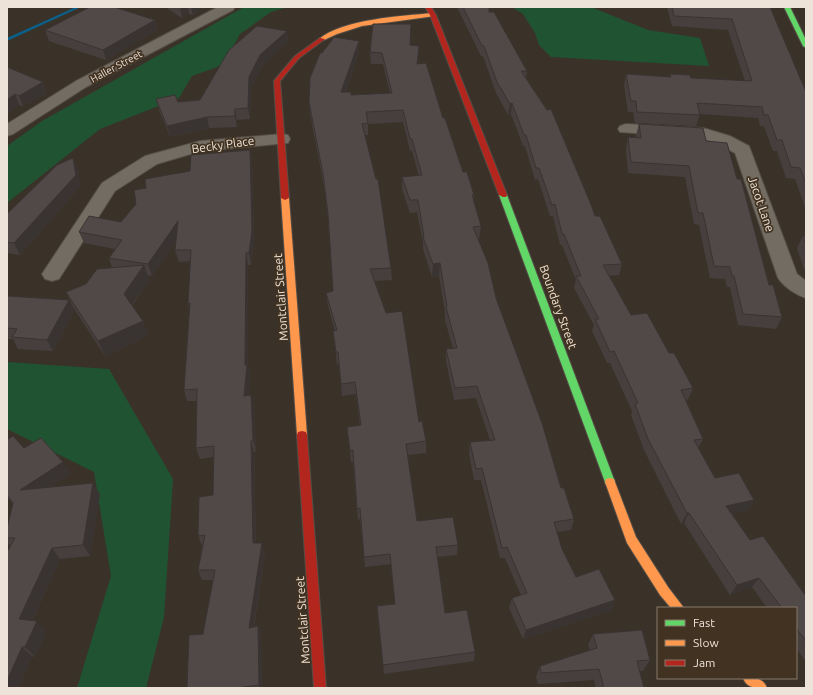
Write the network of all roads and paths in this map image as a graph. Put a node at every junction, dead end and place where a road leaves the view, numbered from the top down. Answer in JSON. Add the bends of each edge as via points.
{"nodes":[{"id":1,"x":228,"y":7,"type":"edge"},
{"id":2,"x":428,"y":7,"type":"edge"},
{"id":3,"x":787,"y":7,"type":"edge"},
{"id":4,"x":434,"y":15,"type":"junction"},
{"id":5,"x":806,"y":46,"type":"edge"},
{"id":6,"x":626,"y":129,"type":"dead end"},
{"id":7,"x":7,"y":131,"type":"edge"},
{"id":8,"x":282,"y":139,"type":"junction"},
{"id":9,"x":52,"y":274,"type":"dead end"},
{"id":10,"x":806,"y":291,"type":"edge"},
{"id":11,"x":677,"y":607,"type":"edge"},
{"id":12,"x":750,"y":679,"type":"edge"},
{"id":13,"x":320,"y":688,"type":"edge"},
{"id":14,"x":761,"y":688,"type":"edge"}],
"edges":[{"from":1,"to":7,"type":"street","name":"Haller Street","via":[[81,84]]},
{"from":2,"to":4,"type":"street","name":"Boundary Street"},
{"from":3,"to":5,"type":"street"},
{"from":4,"to":8,"type":"street","name":"Montclair Street","via":[[345,28],[320,40],[297,57],[277,81]]},
{"from":4,"to":11,"type":"street","name":"Boundary Street","via":[[631,539]]},
{"from":6,"to":10,"type":"street","name":"Jacot Lane","via":[[703,134],[724,140],[743,150],[788,278]]},
{"from":8,"to":9,"type":"street","name":"Becky Place","via":[[200,146],[151,160],[108,187]]},
{"from":8,"to":13,"type":"street","name":"Montclair Street"},
{"from":12,"to":14,"type":"street"}]}
